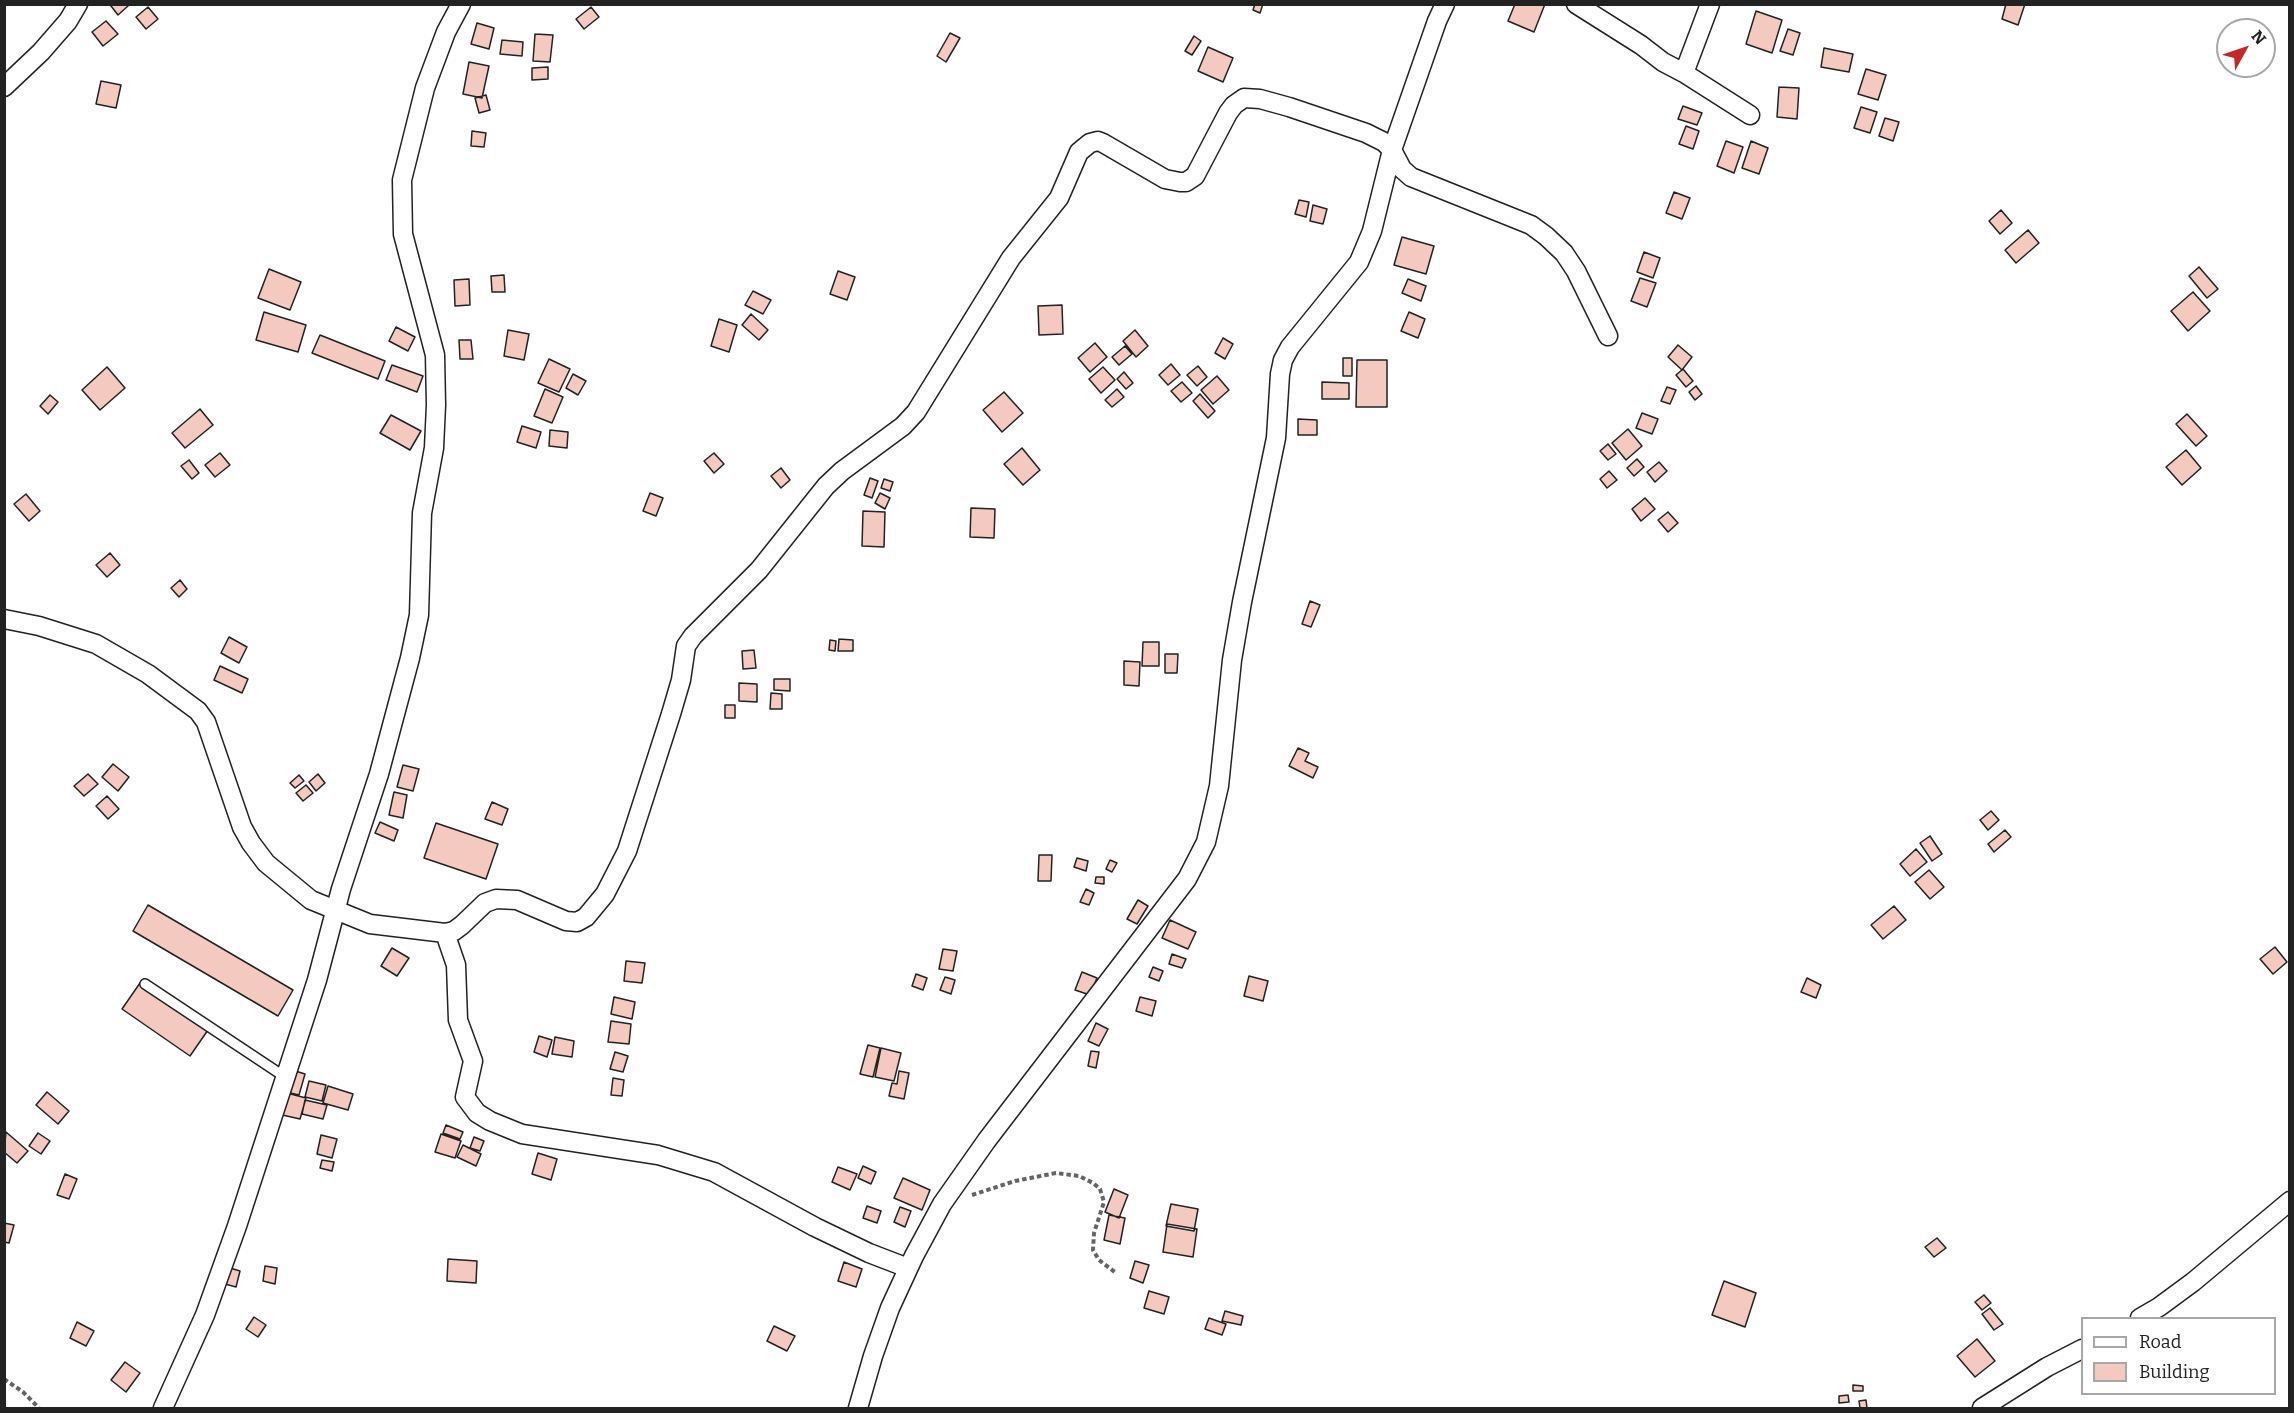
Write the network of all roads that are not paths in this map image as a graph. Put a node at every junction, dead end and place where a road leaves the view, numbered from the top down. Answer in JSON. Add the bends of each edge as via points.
{"nodes":[{"id":1,"x":78,"y":4,"type":"edge"},
{"id":2,"x":461,"y":4,"type":"edge"},
{"id":3,"x":1445,"y":4,"type":"edge"},
{"id":4,"x":1576,"y":4,"type":"edge"},
{"id":5,"x":1710,"y":4,"type":"edge"},
{"id":6,"x":1684,"y":73,"type":"junction"},
{"id":7,"x":4,"y":87,"type":"edge"},
{"id":8,"x":1750,"y":116,"type":"dead end"},
{"id":9,"x":1392,"y":150,"type":"junction"},
{"id":10,"x":1608,"y":336,"type":"dead end"},
{"id":11,"x":4,"y":619,"type":"edge"},
{"id":12,"x":335,"y":910,"type":"junction"},
{"id":13,"x":445,"y":933,"type":"junction"},
{"id":14,"x":145,"y":984,"type":"dead end"},
{"id":15,"x":285,"y":1077,"type":"junction"},
{"id":16,"x":2289,"y":1201,"type":"edge"},
{"id":17,"x":908,"y":1268,"type":"junction"},
{"id":18,"x":2142,"y":1317,"type":"edge"},
{"id":19,"x":2081,"y":1350,"type":"edge"},
{"id":20,"x":164,"y":1408,"type":"edge"},
{"id":21,"x":858,"y":1408,"type":"edge"},
{"id":22,"x":1982,"y":1408,"type":"edge"}],
"edges":[{"from":1,"to":7,"type":"street","via":[[41,52]]},
{"from":2,"to":12,"type":"street","via":[[446,32],[426,88],[402,180],[403,234],[435,355],[434,448],[422,513],[419,615],[379,774]]},
{"from":3,"to":9,"type":"street"},
{"from":4,"to":6,"type":"street"},
{"from":5,"to":6,"type":"street"},
{"from":6,"to":8,"type":"street"},
{"from":9,"to":10,"type":"street","via":[[1401,169],[1411,177],[1531,225],[1546,236],[1576,271]]},
{"from":9,"to":13,"type":"street","via":[[1378,137],[1279,104],[1244,98],[1228,113],[1200,170],[1186,182],[1166,179],[1098,141],[1084,147],[1059,198],[1011,258],[916,412],[826,486],[759,570],[686,646],[681,680],[627,851],[594,909],[577,922],[566,921],[517,900],[496,899],[485,903],[462,926]]},
{"from":9,"to":17,"type":"street","via":[[1372,231],[1359,262],[1283,360],[1276,438],[1242,602],[1219,786],[1206,842],[1187,879],[993,1131],[942,1204]]},
{"from":11,"to":12,"type":"street","via":[[96,644],[148,674],[198,711],[206,722],[251,843],[283,879],[311,900]]},
{"from":12,"to":13,"type":"street","via":[[370,924]]},
{"from":12,"to":15,"type":"street"},
{"from":13,"to":17,"type":"street","via":[[456,965],[458,1020],[473,1061],[465,1097],[477,1113],[522,1134],[658,1155],[714,1172],[815,1227]]},
{"from":14,"to":15,"type":"lane"},
{"from":15,"to":20,"type":"street","via":[[205,1315]]},
{"from":16,"to":18,"type":"street","via":[[2193,1282]]},
{"from":17,"to":21,"type":"street","via":[[890,1308]]},
{"from":19,"to":22,"type":"street"}]}
